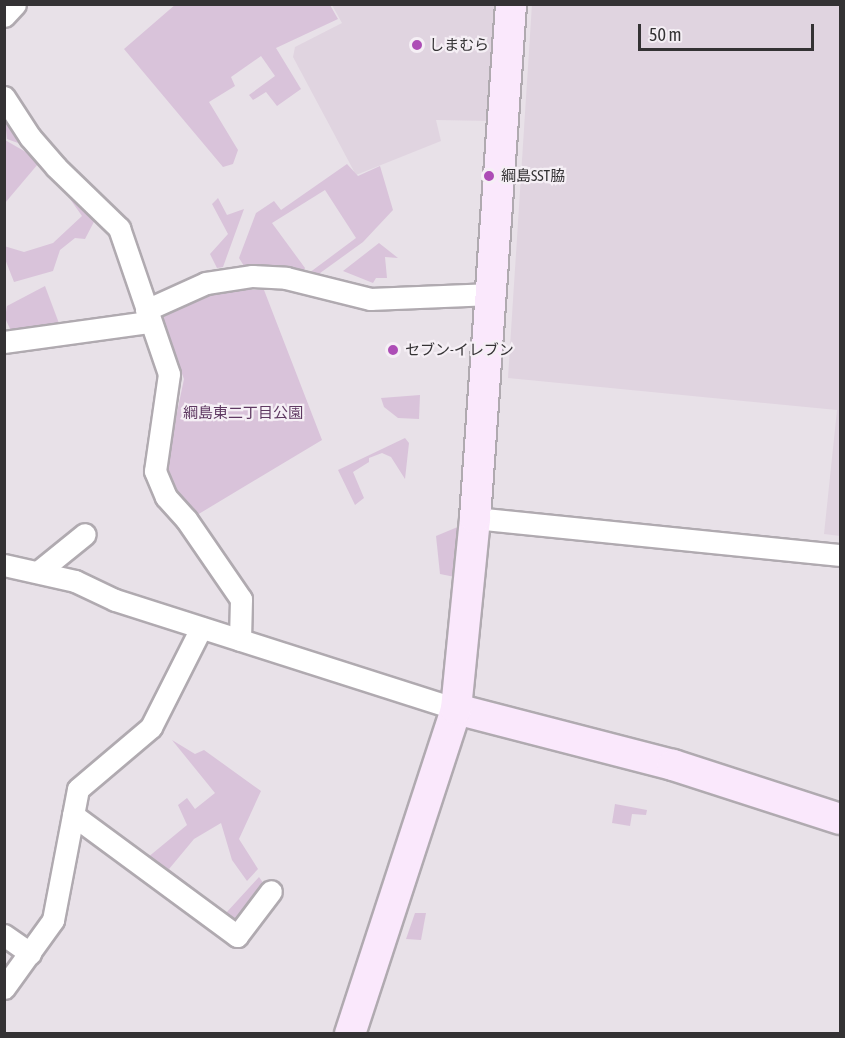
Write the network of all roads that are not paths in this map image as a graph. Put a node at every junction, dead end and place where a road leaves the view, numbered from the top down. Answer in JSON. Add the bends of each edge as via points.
{"nodes":[{"id":1,"x":15,"y":4,"type":"edge"},
{"id":2,"x":511,"y":4,"type":"edge"},
{"id":3,"x":4,"y":16,"type":"edge"},
{"id":4,"x":4,"y":97,"type":"edge"},
{"id":5,"x":492,"y":294,"type":"junction"},
{"id":6,"x":147,"y":316,"type":"junction"},
{"id":7,"x":4,"y":342,"type":"edge"},
{"id":8,"x":475,"y":518,"type":"junction"},
{"id":9,"x":85,"y":534,"type":"dead end"},
{"id":10,"x":840,"y":555,"type":"edge"},
{"id":11,"x":4,"y":565,"type":"edge"},
{"id":12,"x":38,"y":573,"type":"junction"},
{"id":13,"x":201,"y":627,"type":"junction"},
{"id":14,"x":240,"y":640,"type":"junction"},
{"id":15,"x":456,"y":709,"type":"junction"},
{"id":16,"x":73,"y":815,"type":"junction"},
{"id":17,"x":840,"y":819,"type":"edge"},
{"id":18,"x":270,"y":891,"type":"dead end"},
{"id":19,"x":4,"y":935,"type":"edge"},
{"id":20,"x":30,"y":953,"type":"junction"},
{"id":21,"x":4,"y":988,"type":"edge"},
{"id":22,"x":350,"y":1034,"type":"edge"}],
"edges":[{"from":1,"to":3,"type":"street"},
{"from":2,"to":5,"type":"street"},
{"from":4,"to":6,"type":"street","via":[[56,167],[119,228]]},
{"from":5,"to":6,"type":"street","via":[[370,299],[286,278],[252,276],[206,283]]},
{"from":5,"to":8,"type":"street"},
{"from":6,"to":7,"type":"street"},
{"from":6,"to":14,"type":"street","via":[[169,374],[155,471],[166,497],[241,598]]},
{"from":8,"to":10,"type":"street"},
{"from":8,"to":15,"type":"street"},
{"from":9,"to":12,"type":"street"},
{"from":11,"to":12,"type":"street"},
{"from":12,"to":13,"type":"street","via":[[75,581],[115,600]]},
{"from":13,"to":14,"type":"street"},
{"from":13,"to":16,"type":"street","via":[[151,727],[78,789]]},
{"from":14,"to":15,"type":"street"},
{"from":15,"to":17,"type":"street","via":[[673,765]]},
{"from":15,"to":22,"type":"street"},
{"from":16,"to":18,"type":"street","via":[[237,936]]},
{"from":16,"to":20,"type":"street","via":[[53,920]]},
{"from":19,"to":20,"type":"street"},
{"from":20,"to":21,"type":"street"}]}
